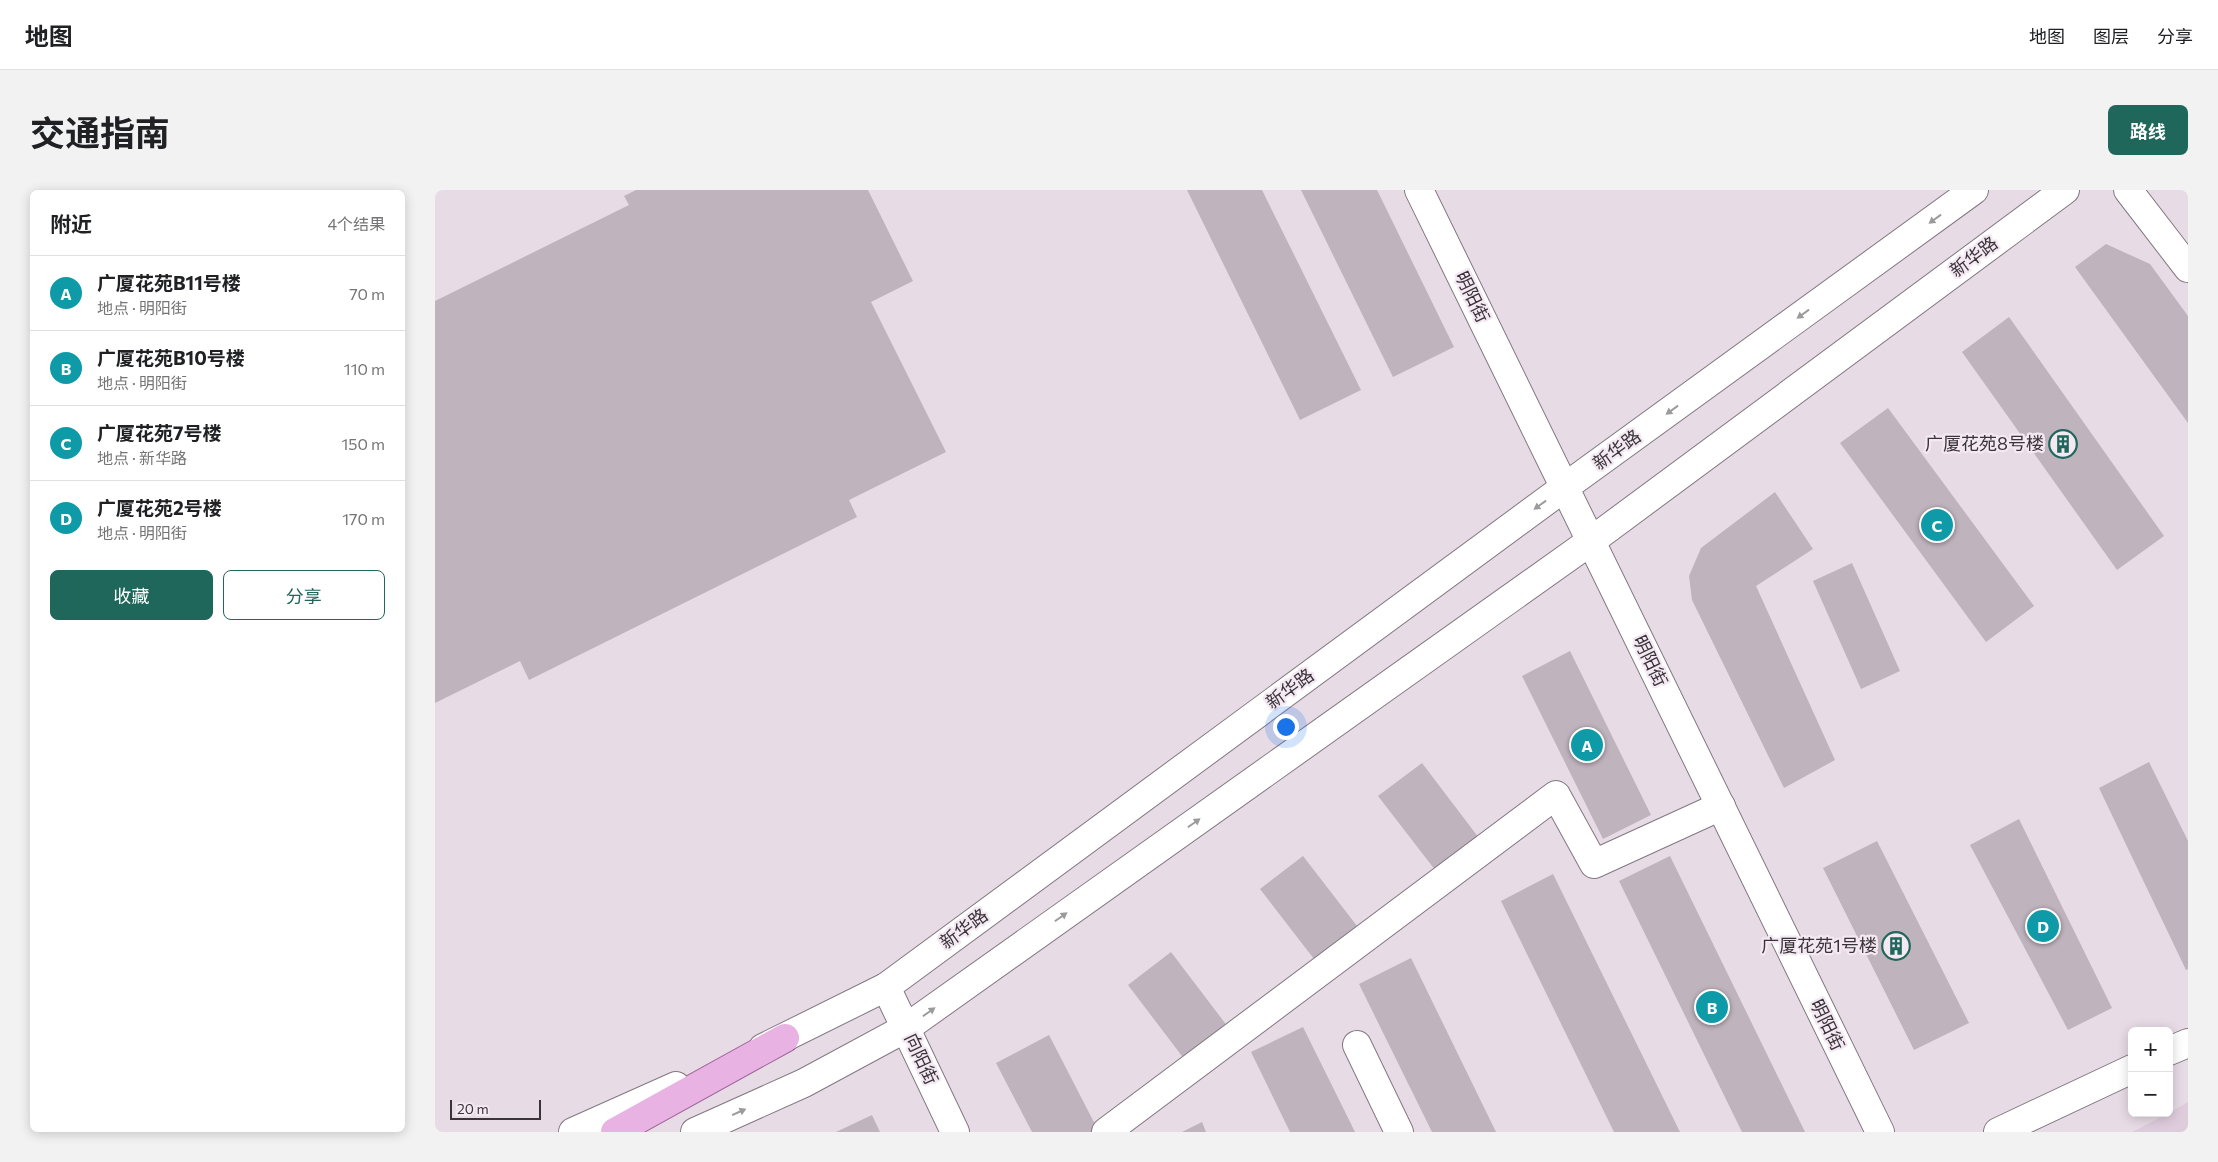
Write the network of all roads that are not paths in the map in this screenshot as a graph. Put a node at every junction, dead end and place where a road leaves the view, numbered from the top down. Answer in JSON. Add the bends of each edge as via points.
{"nodes":[{"id":1,"x":1419,"y":190,"type":"edge"},
{"id":2,"x":1974,"y":190,"type":"edge"},
{"id":3,"x":2065,"y":190,"type":"edge"},
{"id":4,"x":2128,"y":190,"type":"edge"},
{"id":5,"x":2188,"y":268,"type":"edge"},
{"id":6,"x":1565,"y":487,"type":"junction"},
{"id":7,"x":1591,"y":541,"type":"junction"},
{"id":8,"x":1721,"y":806,"type":"junction"},
{"id":9,"x":886,"y":987,"type":"junction"},
{"id":10,"x":906,"y":1028,"type":"junction"},
{"id":11,"x":785,"y":1038,"type":"junction"},
{"id":12,"x":2188,"y":1043,"type":"edge"},
{"id":13,"x":1357,"y":1045,"type":"dead end"},
{"id":14,"x":2173,"y":1049,"type":"edge"},
{"id":15,"x":2128,"y":1071,"type":"edge"},
{"id":16,"x":573,"y":1132,"type":"edge"},
{"id":17,"x":615,"y":1132,"type":"edge"},
{"id":18,"x":695,"y":1132,"type":"edge"},
{"id":19,"x":955,"y":1132,"type":"edge"},
{"id":20,"x":1106,"y":1132,"type":"edge"},
{"id":21,"x":1399,"y":1132,"type":"edge"},
{"id":22,"x":1880,"y":1132,"type":"edge"},
{"id":23,"x":1998,"y":1132,"type":"edge"}],
"edges":[{"from":1,"to":6,"type":"street","name":"明阳街"},
{"from":2,"to":6,"type":"street","name":"新华路","one_way":true},
{"from":3,"to":7,"type":"street","name":"新华路"},
{"from":4,"to":5,"type":"street"},
{"from":6,"to":7,"type":"street","name":"明阳街"},
{"from":6,"to":9,"type":"street","name":"新华路","one_way":true},
{"from":7,"to":8,"type":"street","name":"明阳街"},
{"from":10,"to":7,"type":"street","name":"新华路","one_way":true},
{"from":8,"to":20,"type":"street","via":[[1594,864],[1556,795]]},
{"from":8,"to":22,"type":"street","name":"明阳街"},
{"from":9,"to":10,"type":"street","name":"向阳街"},
{"from":9,"to":11,"type":"street","name":"新华路"},
{"from":18,"to":10,"type":"street","name":"新华路","one_way":true,"via":[[804,1083]]},
{"from":10,"to":19,"type":"street","name":"向阳街"},
{"from":11,"to":16,"type":"street","name":"新华路"},
{"from":11,"to":17,"type":"main road"},
{"from":12,"to":14,"type":"street"},
{"from":13,"to":21,"type":"street"},
{"from":15,"to":23,"type":"street"}]}
